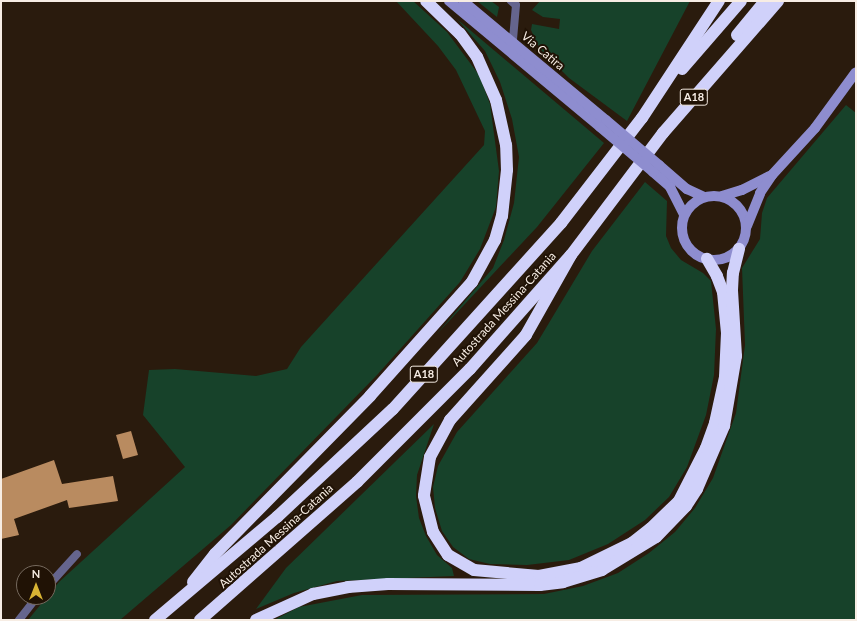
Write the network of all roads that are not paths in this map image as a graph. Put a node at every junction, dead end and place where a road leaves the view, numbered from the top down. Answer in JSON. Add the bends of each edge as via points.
{"nodes":[{"id":1,"x":426,"y":1,"type":"edge"},
{"id":2,"x":449,"y":1,"type":"edge"},
{"id":3,"x":463,"y":1,"type":"edge"},
{"id":4,"x":511,"y":1,"type":"edge"},
{"id":5,"x":736,"y":1,"type":"edge"},
{"id":6,"x":741,"y":1,"type":"edge"},
{"id":7,"x":765,"y":1,"type":"edge"},
{"id":8,"x":778,"y":1,"type":"edge"},
{"id":9,"x":717,"y":4,"type":"edge"},
{"id":10,"x":726,"y":17,"type":"junction"},
{"id":11,"x":512,"y":42,"type":"junction"},
{"id":12,"x":856,"y":72,"type":"edge"},
{"id":13,"x":642,"y":118,"type":"junction"},
{"id":14,"x":603,"y":124,"type":"junction"},
{"id":15,"x":656,"y":168,"type":"junction"},
{"id":16,"x":772,"y":175,"type":"junction"},
{"id":17,"x":722,"y":196,"type":"junction"},
{"id":18,"x":704,"y":197,"type":"junction"},
{"id":19,"x":616,"y":198,"type":"junction"},
{"id":20,"x":684,"y":214,"type":"junction"},
{"id":21,"x":746,"y":229,"type":"junction"},
{"id":22,"x":739,"y":249,"type":"junction"},
{"id":23,"x":571,"y":255,"type":"junction"},
{"id":24,"x":706,"y":260,"type":"junction"},
{"id":25,"x":77,"y":554,"type":"dead end"},
{"id":26,"x":56,"y":577,"type":"edge"},
{"id":27,"x":225,"y":599,"type":"junction"},
{"id":28,"x":177,"y":602,"type":"junction"},
{"id":29,"x":31,"y":605,"type":"edge"},
{"id":30,"x":20,"y":620,"type":"edge"},
{"id":31,"x":155,"y":620,"type":"edge"},
{"id":32,"x":200,"y":620,"type":"edge"},
{"id":33,"x":204,"y":620,"type":"edge"},
{"id":34,"x":256,"y":620,"type":"edge"}],
"edges":[{"from":1,"to":28,"type":"highway","via":[[460,34],[477,57],[496,100],[506,145],[507,170],[506,193],[495,240],[472,282],[370,396],[215,554]]},
{"from":2,"to":14,"type":"main road"},
{"from":3,"to":11,"type":"main road","name":"Via Catira"},
{"from":4,"to":11,"type":"lane","via":[[516,5]]},
{"from":5,"to":10,"type":"highway"},
{"from":6,"to":10,"type":"highway"},
{"from":7,"to":19,"type":"highway","via":[[660,128],[629,169]]},
{"from":8,"to":19,"type":"highway","name":"Autostrada Messina-Catania","number":"A18","via":[[663,133]]},
{"from":9,"to":13,"type":"highway","name":"Autostrada Messina-Catania","number":"A18"},
{"from":10,"to":13,"type":"highway"},
{"from":11,"to":14,"type":"main road","name":"Via Catira"},
{"from":12,"to":16,"type":"main road","via":[[815,128]]},
{"from":13,"to":28,"type":"highway","name":"Autostrada Messina-Catania","number":"A18","via":[[561,223],[393,409],[277,517]]},
{"from":14,"to":15,"type":"main road","bridge":true},
{"from":15,"to":18,"type":"main road"},
{"from":15,"to":20,"type":"main road","via":[[670,187]]},
{"from":16,"to":17,"type":"main road","via":[[742,190]]},
{"from":16,"to":21,"type":"main road","via":[[760,193]]},
{"from":17,"to":18,"type":"main road"},
{"from":17,"to":21,"type":"main road","via":[[740,208]]},
{"from":18,"to":20,"type":"main road","via":[[692,204]]},
{"from":19,"to":23,"type":"highway","name":"Autostrada Messina-Catania","number":"A18"},
{"from":20,"to":24,"type":"main road","via":[[681,228],[685,242],[694,253]]},
{"from":21,"to":22,"type":"main road"},
{"from":22,"to":24,"type":"main road","via":[[724,259]]},
{"from":22,"to":34,"type":"highway","via":[[732,290],[736,356],[724,426],[697,489],[686,506],[656,537],[602,570],[563,582],[540,585],[388,584],[348,587],[313,594]]},
{"from":23,"to":24,"type":"highway","via":[[526,336],[450,420],[430,457],[424,496],[432,532],[448,555],[474,570],[539,576],[580,568],[650,530],[679,501],[706,448],[715,423],[725,377],[727,333],[723,292],[717,276]]},
{"from":23,"to":27,"type":"highway","name":"Autostrada Messina-Catania","number":"A18","via":[[470,369],[422,418],[357,482]]},
{"from":25,"to":26,"type":"lane"},
{"from":27,"to":32,"type":"highway","name":"Autostrada Messina-Catania","number":"A18"},
{"from":27,"to":33,"type":"highway"},
{"from":28,"to":31,"type":"highway","name":"Autostrada Messina-Catania","number":"A18"},
{"from":29,"to":30,"type":"lane"}]}
